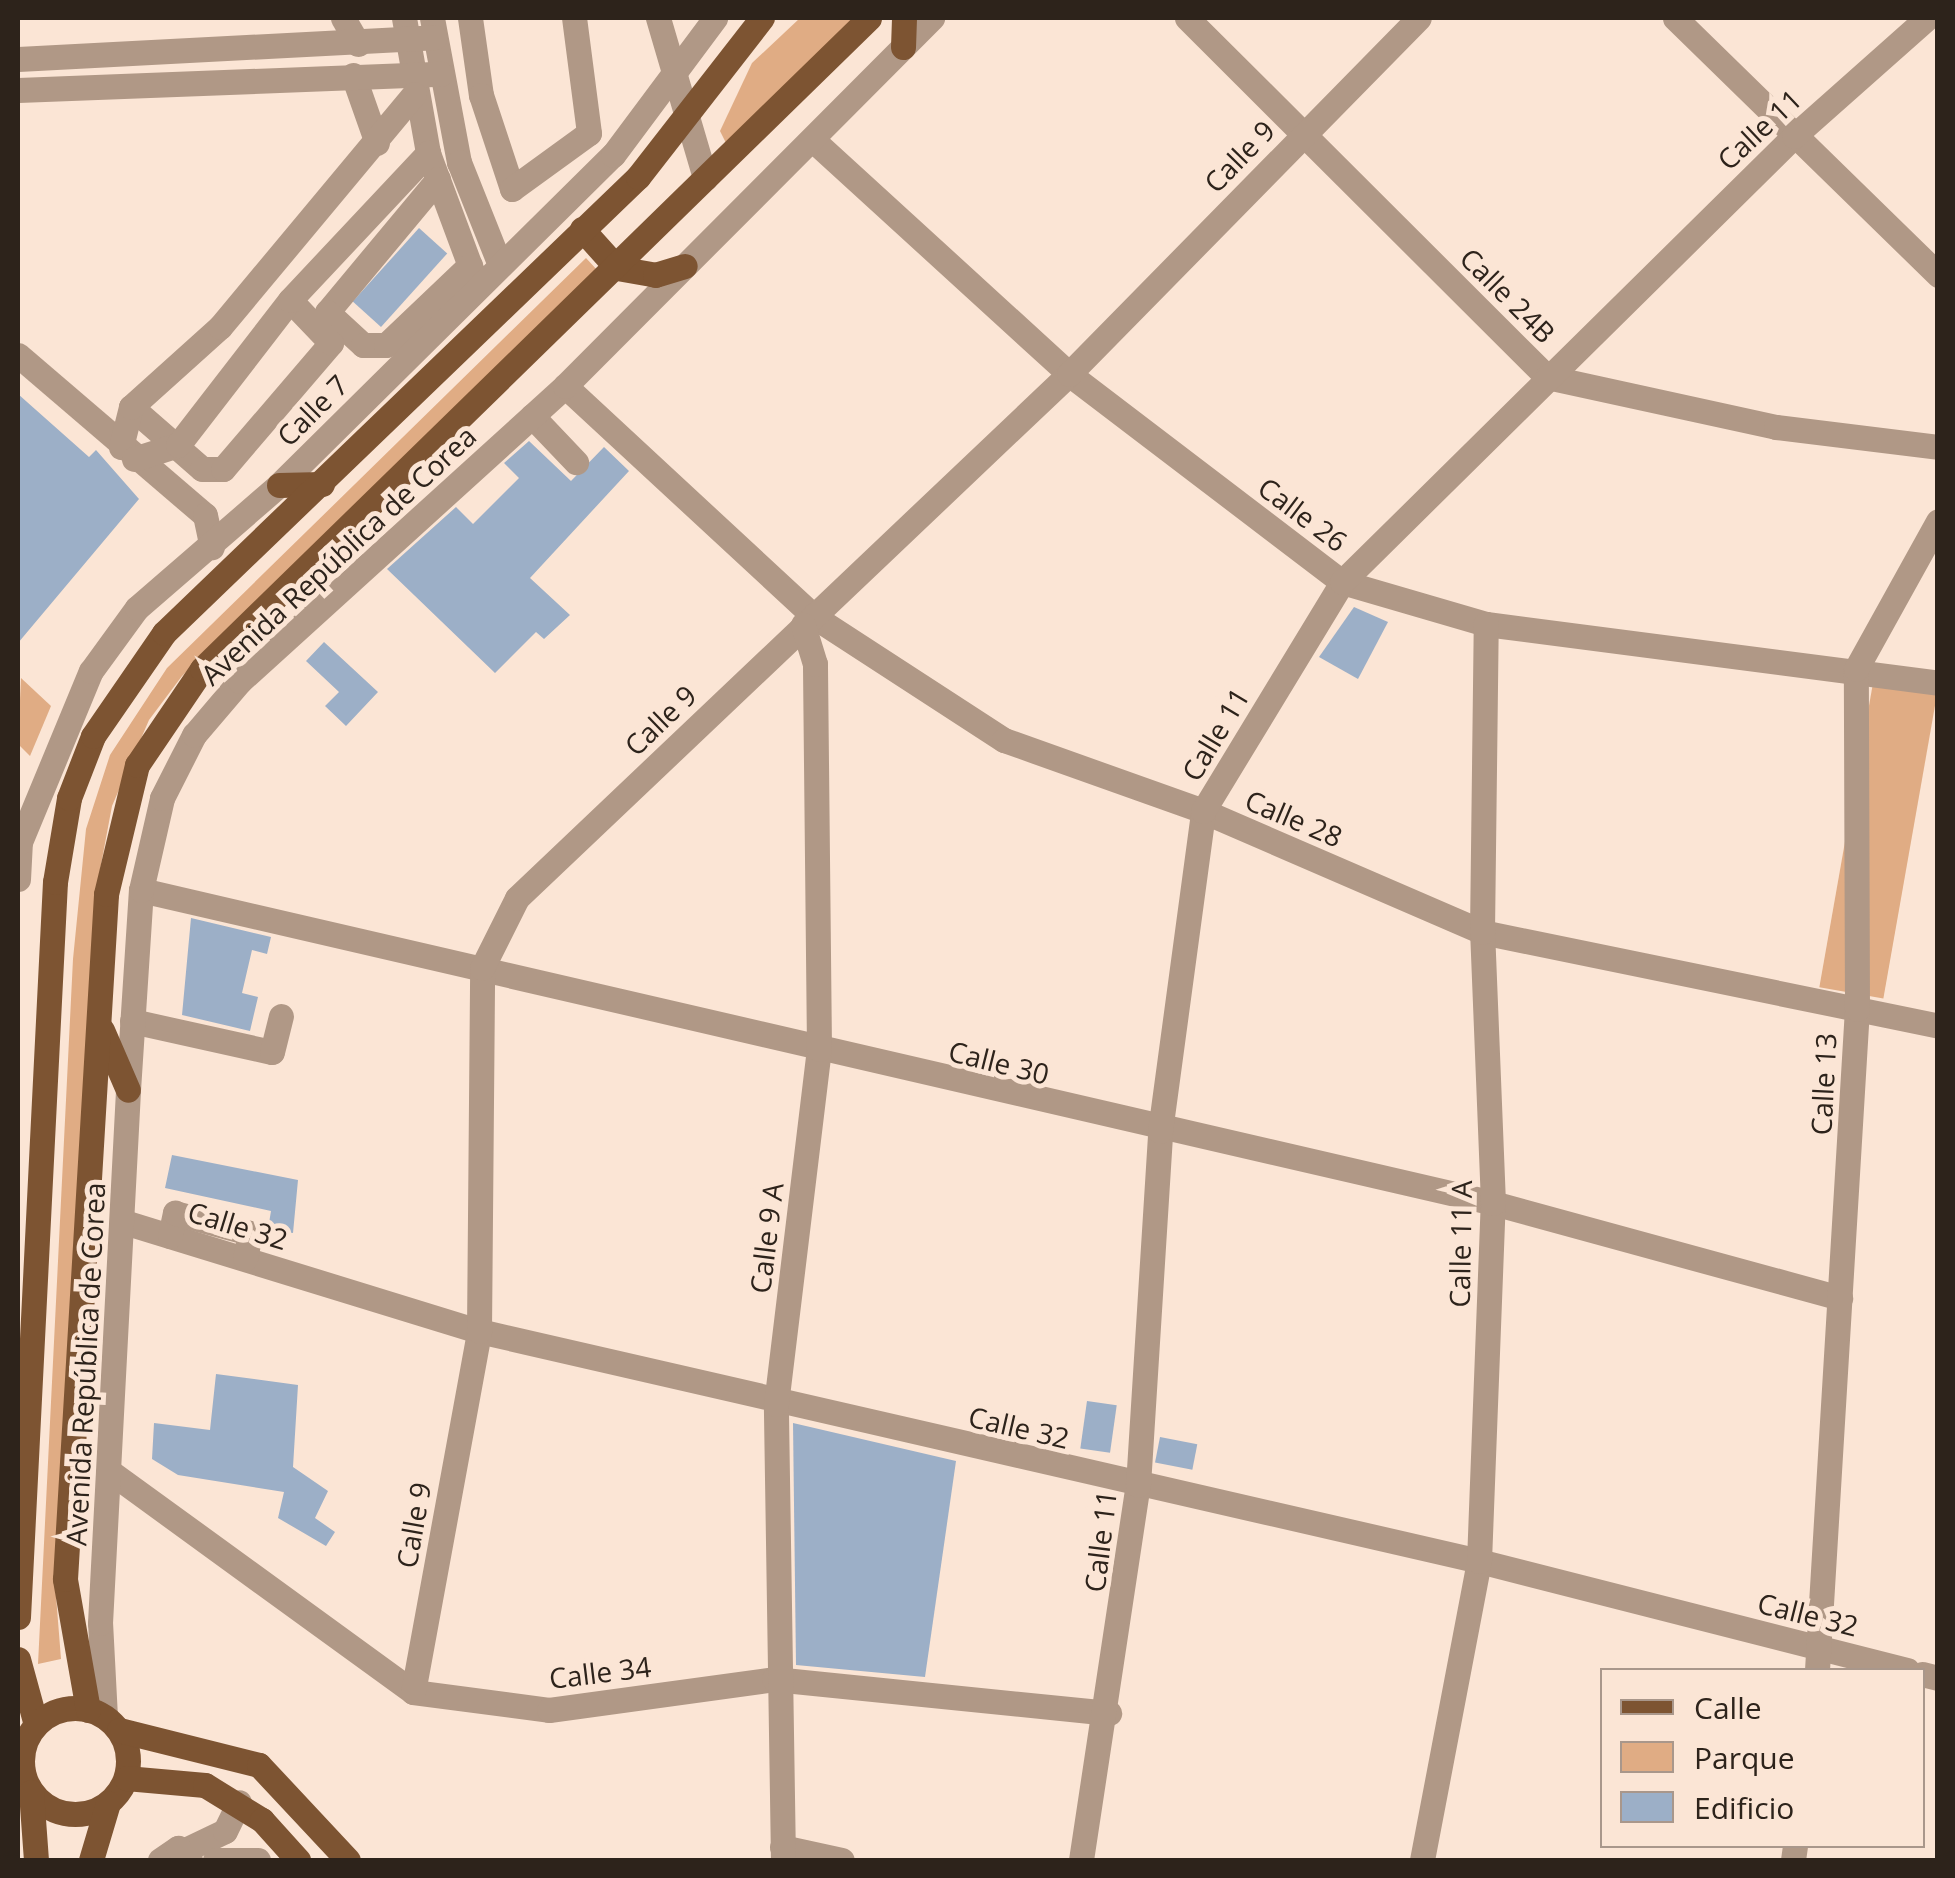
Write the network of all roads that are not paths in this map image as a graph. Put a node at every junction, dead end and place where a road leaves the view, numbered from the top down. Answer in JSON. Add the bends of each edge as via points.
{"nodes":[{"id":1,"x":342,"y":18,"type":"edge"},
{"id":2,"x":470,"y":18,"type":"edge"},
{"id":3,"x":574,"y":18,"type":"edge"},
{"id":4,"x":658,"y":18,"type":"edge"},
{"id":5,"x":715,"y":18,"type":"edge"},
{"id":6,"x":762,"y":18,"type":"edge"},
{"id":7,"x":869,"y":18,"type":"edge"},
{"id":8,"x":904,"y":18,"type":"edge"},
{"id":9,"x":932,"y":18,"type":"edge"},
{"id":10,"x":1187,"y":18,"type":"edge"},
{"id":11,"x":1419,"y":18,"type":"edge"},
{"id":12,"x":1675,"y":18,"type":"edge"},
{"id":13,"x":1927,"y":18,"type":"edge"},
{"id":14,"x":434,"y":28,"type":"edge"},
{"id":15,"x":405,"y":29,"type":"edge"},
{"id":16,"x":358,"y":44,"type":"junction"},
{"id":17,"x":902,"y":47,"type":"junction"},
{"id":18,"x":228,"y":48,"type":"junction"},
{"id":19,"x":46,"y":58,"type":"junction"},
{"id":20,"x":18,"y":59,"type":"edge"},
{"id":21,"x":677,"y":72,"type":"junction"},
{"id":22,"x":440,"y":74,"type":"junction"},
{"id":23,"x":353,"y":75,"type":"junction"},
{"id":24,"x":231,"y":79,"type":"junction"},
{"id":25,"x":412,"y":84,"type":"junction"},
{"id":26,"x":52,"y":88,"type":"junction"},
{"id":27,"x":18,"y":90,"type":"edge"},
{"id":28,"x":690,"y":119,"type":"junction"},
{"id":29,"x":1304,"y":133,"type":"junction"},
{"id":30,"x":1794,"y":136,"type":"junction"},
{"id":31,"x":814,"y":141,"type":"junction"},
{"id":32,"x":376,"y":143,"type":"junction"},
{"id":33,"x":428,"y":153,"type":"junction"},
{"id":34,"x":705,"y":178,"type":"junction"},
{"id":35,"x":438,"y":179,"type":"junction"},
{"id":36,"x":582,"y":230,"type":"junction"},
{"id":37,"x":500,"y":265,"type":"junction"},
{"id":38,"x":685,"y":266,"type":"junction"},
{"id":39,"x":617,"y":268,"type":"junction"},
{"id":40,"x":1938,"y":274,"type":"edge"},
{"id":41,"x":473,"y":276,"type":"junction"},
{"id":42,"x":290,"y":300,"type":"junction"},
{"id":43,"x":18,"y":355,"type":"edge"},
{"id":44,"x":1069,"y":374,"type":"junction"},
{"id":45,"x":1547,"y":377,"type":"junction"},
{"id":46,"x":565,"y":386,"type":"junction"},
{"id":47,"x":131,"y":407,"type":"junction"},
{"id":48,"x":532,"y":416,"type":"junction"},
{"id":49,"x":178,"y":446,"type":"junction"},
{"id":50,"x":1938,"y":448,"type":"edge"},
{"id":51,"x":128,"y":453,"type":"junction"},
{"id":52,"x":576,"y":462,"type":"dead end"},
{"id":53,"x":322,"y":484,"type":"junction"},
{"id":54,"x":271,"y":493,"type":"junction"},
{"id":55,"x":1938,"y":521,"type":"edge"},
{"id":56,"x":203,"y":555,"type":"junction"},
{"id":57,"x":1342,"y":582,"type":"junction"},
{"id":58,"x":808,"y":620,"type":"junction"},
{"id":59,"x":1486,"y":624,"type":"junction"},
{"id":60,"x":1856,"y":668,"type":"junction"},
{"id":61,"x":1938,"y":683,"type":"edge"},
{"id":62,"x":18,"y":782,"type":"edge"},
{"id":63,"x":39,"y":800,"type":"junction"},
{"id":64,"x":1203,"y":811,"type":"junction"},
{"id":65,"x":19,"y":844,"type":"edge"},
{"id":66,"x":18,"y":878,"type":"edge"},
{"id":67,"x":141,"y":890,"type":"junction"},
{"id":68,"x":1482,"y":932,"type":"junction"},
{"id":69,"x":482,"y":968,"type":"junction"},
{"id":70,"x":1858,"y":1009,"type":"junction"},
{"id":71,"x":280,"y":1016,"type":"dead end"},
{"id":72,"x":132,"y":1021,"type":"junction"},
{"id":73,"x":98,"y":1022,"type":"junction"},
{"id":74,"x":1938,"y":1026,"type":"edge"},
{"id":75,"x":819,"y":1049,"type":"junction"},
{"id":76,"x":128,"y":1090,"type":"junction"},
{"id":77,"x":1160,"y":1132,"type":"junction"},
{"id":78,"x":1493,"y":1204,"type":"junction"},
{"id":79,"x":124,"y":1222,"type":"junction"},
{"id":80,"x":1840,"y":1298,"type":"junction"},
{"id":81,"x":18,"y":1314,"type":"edge"},
{"id":82,"x":479,"y":1331,"type":"junction"},
{"id":83,"x":33,"y":1375,"type":"junction"},
{"id":84,"x":776,"y":1404,"type":"junction"},
{"id":85,"x":109,"y":1471,"type":"junction"},
{"id":86,"x":1138,"y":1484,"type":"junction"},
{"id":87,"x":1479,"y":1561,"type":"junction"},
{"id":88,"x":18,"y":1617,"type":"edge"},
{"id":89,"x":18,"y":1659,"type":"edge"},
{"id":90,"x":1818,"y":1659,"type":"edge"},
{"id":91,"x":1891,"y":1668,"type":"edge"},
{"id":92,"x":774,"y":1679,"type":"junction"},
{"id":93,"x":413,"y":1692,"type":"junction"},
{"id":94,"x":1109,"y":1713,"type":"junction"},
{"id":95,"x":104,"y":1719,"type":"junction"},
{"id":96,"x":27,"y":1732,"type":"edge"},
{"id":97,"x":24,"y":1778,"type":"edge"},
{"id":98,"x":126,"y":1778,"type":"junction"},
{"id":99,"x":239,"y":1802,"type":"junction"},
{"id":100,"x":108,"y":1804,"type":"junction"},
{"id":101,"x":782,"y":1854,"type":"edge"},
{"id":102,"x":188,"y":1855,"type":"edge"},
{"id":103,"x":36,"y":1860,"type":"edge"},
{"id":104,"x":91,"y":1860,"type":"edge"},
{"id":105,"x":160,"y":1860,"type":"edge"},
{"id":106,"x":215,"y":1860,"type":"edge"},
{"id":107,"x":258,"y":1860,"type":"edge"},
{"id":108,"x":298,"y":1860,"type":"edge"},
{"id":109,"x":348,"y":1860,"type":"edge"},
{"id":110,"x":842,"y":1860,"type":"edge"},
{"id":111,"x":1082,"y":1860,"type":"edge"},
{"id":112,"x":1422,"y":1860,"type":"edge"}],
"edges":[{"from":1,"to":16,"type":"street"},
{"from":2,"to":3,"type":"street","via":[[481,95],[512,189],[589,133]]},
{"from":4,"to":21,"type":"street"},
{"from":5,"to":21,"type":"street","name":"Calle 7"},
{"from":6,"to":28,"type":"main road","name":"Avenida República de Corea"},
{"from":7,"to":34,"type":"main road","name":"Avenida República de Corea"},
{"from":8,"to":17,"type":"main road"},
{"from":9,"to":17,"type":"street","name":"Avenida República de Corea"},
{"from":10,"to":29,"type":"street","name":"Calle 24B"},
{"from":11,"to":29,"type":"street","name":"Calle 9"},
{"from":12,"to":30,"type":"street"},
{"from":13,"to":30,"type":"street","name":"Calle 11"},
{"from":14,"to":15,"type":"street"},
{"from":14,"to":22,"type":"street"},
{"from":15,"to":16,"type":"street"},
{"from":15,"to":25,"type":"street"},
{"from":16,"to":18,"type":"street"},
{"from":17,"to":31,"type":"street","name":"Avenida República de Corea"},
{"from":18,"to":19,"type":"street"},
{"from":18,"to":24,"type":"street"},
{"from":19,"to":20,"type":"street"},
{"from":19,"to":26,"type":"street"},
{"from":21,"to":28,"type":"street"},
{"from":21,"to":37,"type":"street","name":"Calle 7","via":[[613,155]]},
{"from":22,"to":25,"type":"street"},
{"from":22,"to":37,"type":"street","via":[[459,162]]},
{"from":23,"to":24,"type":"street"},
{"from":23,"to":25,"type":"street"},
{"from":23,"to":32,"type":"street"},
{"from":24,"to":26,"type":"street"},
{"from":25,"to":32,"type":"street"},
{"from":25,"to":33,"type":"street"},
{"from":26,"to":27,"type":"street"},
{"from":28,"to":34,"type":"street"},
{"from":28,"to":36,"type":"main road","name":"Avenida República de Corea"},
{"from":29,"to":44,"type":"street","name":"Calle 9"},
{"from":29,"to":45,"type":"street","name":"Calle 24B"},
{"from":30,"to":40,"type":"street"},
{"from":30,"to":45,"type":"street","name":"Calle 11"},
{"from":31,"to":38,"type":"street","name":"Avenida República de Corea"},
{"from":31,"to":44,"type":"street","name":"Calle 26"},
{"from":32,"to":47,"type":"street","via":[[220,328]]},
{"from":33,"to":35,"type":"street"},
{"from":33,"to":42,"type":"street"},
{"from":34,"to":39,"type":"main road","name":"Avenida República de Corea"},
{"from":35,"to":41,"type":"street"},
{"from":35,"to":41,"type":"street","via":[[327,312],[363,345],[386,344]]},
{"from":36,"to":39,"type":"main road"},
{"from":36,"to":53,"type":"main road","name":"Avenida República de Corea"},
{"from":37,"to":41,"type":"street","name":"Calle 7"},
{"from":38,"to":39,"type":"main road","via":[[655,275]]},
{"from":38,"to":46,"type":"street","name":"Avenida República de Corea"},
{"from":39,"to":73,"type":"main road","name":"Avenida República de Corea","via":[[202,669],[160,722],[121,811]]},
{"from":41,"to":54,"type":"street","name":"Calle 7"},
{"from":42,"to":49,"type":"street"},
{"from":42,"to":49,"type":"street","via":[[324,330],[327,350],[223,470],[202,469]]},
{"from":43,"to":51,"type":"street"},
{"from":44,"to":57,"type":"street","name":"Calle 26"},
{"from":44,"to":58,"type":"street","name":"Calle 9"},
{"from":45,"to":50,"type":"street","name":"Calle 24B","via":[[1776,427]]},
{"from":45,"to":57,"type":"street","name":"Calle 11"},
{"from":46,"to":48,"type":"street","name":"Avenida República de Corea"},
{"from":46,"to":58,"type":"street","name":"Calle 28"},
{"from":47,"to":49,"type":"street"},
{"from":47,"to":51,"type":"street"},
{"from":48,"to":52,"type":"street"},
{"from":48,"to":67,"type":"street","name":"Avenida República de Corea","via":[[240,681],[194,736],[162,798]]},
{"from":49,"to":51,"type":"street"},
{"from":51,"to":54,"type":"street","via":[[168,467],[218,507]]},
{"from":51,"to":56,"type":"street","via":[[205,515]]},
{"from":53,"to":54,"type":"main road"},
{"from":53,"to":83,"type":"main road","name":"Avenida República de Corea","via":[[164,633],[120,686],[69,798],[54,882]]},
{"from":54,"to":56,"type":"street","name":"Calle 7"},
{"from":55,"to":60,"type":"street","name":"Calle 13"},
{"from":56,"to":63,"type":"street","name":"Calle 7","via":[[137,608],[91,671]]},
{"from":57,"to":59,"type":"street","name":"Calle 26"},
{"from":57,"to":64,"type":"street","name":"Calle 11"},
{"from":58,"to":64,"type":"street","name":"Calle 28","via":[[1004,740]]},
{"from":58,"to":69,"type":"street","name":"Calle 9","via":[[517,898]]},
{"from":58,"to":75,"type":"street","name":"Calle 9 A","via":[[815,664]]},
{"from":59,"to":60,"type":"street","name":"Calle 26"},
{"from":59,"to":68,"type":"street","name":"Calle 11 A"},
{"from":60,"to":61,"type":"street","name":"Calle 26"},
{"from":60,"to":70,"type":"street","name":"Calle 13"},
{"from":62,"to":63,"type":"street"},
{"from":63,"to":65,"type":"street","name":"Calle 7"},
{"from":64,"to":68,"type":"street","name":"Calle 28"},
{"from":64,"to":77,"type":"street","name":"Calle 11"},
{"from":65,"to":66,"type":"street","name":"Calle 7"},
{"from":67,"to":69,"type":"street","name":"Calle 30"},
{"from":67,"to":72,"type":"street","name":"Avenida República de Corea"},
{"from":68,"to":70,"type":"street","name":"Calle 28"},
{"from":68,"to":78,"type":"street","name":"Calle 11 A"},
{"from":69,"to":75,"type":"street","name":"Calle 30"},
{"from":69,"to":82,"type":"street","name":"Calle 9"},
{"from":70,"to":74,"type":"street","name":"Calle 28"},
{"from":70,"to":80,"type":"street","name":"Calle 13"},
{"from":71,"to":72,"type":"street","via":[[272,1052]]},
{"from":72,"to":76,"type":"street","name":"Avenida República de Corea"},
{"from":73,"to":76,"type":"main road"},
{"from":73,"to":95,"type":"main road","name":"Avenida República de Corea","via":[[64,1579]]},
{"from":75,"to":77,"type":"street","name":"Calle 30"},
{"from":75,"to":84,"type":"street","name":"Calle 9 A"},
{"from":76,"to":79,"type":"street","name":"Avenida República de Corea"},
{"from":77,"to":78,"type":"street","name":"Calle 30"},
{"from":77,"to":86,"type":"street","name":"Calle 11"},
{"from":78,"to":80,"type":"street","name":"Calle 30"},
{"from":78,"to":87,"type":"street","name":"Calle 11 A"},
{"from":79,"to":82,"type":"street","name":"Calle 32"},
{"from":79,"to":85,"type":"street","name":"Avenida República de Corea"},
{"from":80,"to":90,"type":"street","name":"Calle 13"},
{"from":81,"to":83,"type":"main road"},
{"from":82,"to":84,"type":"street","name":"Calle 32"},
{"from":82,"to":93,"type":"street","name":"Calle 9"},
{"from":83,"to":88,"type":"main road","name":"Avenida República de Corea"},
{"from":84,"to":86,"type":"street","name":"Calle 32"},
{"from":84,"to":92,"type":"street","name":"Calle 9 A"},
{"from":85,"to":93,"type":"street","name":"Calle 34"},
{"from":85,"to":95,"type":"street","name":"Avenida República de Corea"},
{"from":86,"to":87,"type":"street","name":"Calle 32"},
{"from":86,"to":94,"type":"street","name":"Calle 11"},
{"from":87,"to":90,"type":"street","name":"Calle 32"},
{"from":87,"to":112,"type":"street","name":"Calle 11 A"},
{"from":89,"to":96,"type":"main road"},
{"from":90,"to":91,"type":"street","name":"Calle 32"},
{"from":92,"to":93,"type":"street","name":"Calle 34","via":[[549,1710]]},
{"from":92,"to":94,"type":"street","name":"Calle 34"},
{"from":92,"to":101,"type":"street","name":"Calle 9 A"},
{"from":94,"to":111,"type":"street","name":"Calle 11"},
{"from":95,"to":96,"type":"main road"},
{"from":95,"to":98,"type":"main road"},
{"from":95,"to":109,"type":"main road","via":[[259,1766]]},
{"from":96,"to":97,"type":"main road"},
{"from":97,"to":100,"type":"main road","via":[[70,1814]]},
{"from":97,"to":103,"type":"main road"},
{"from":98,"to":99,"type":"main road","via":[[205,1785]]},
{"from":98,"to":100,"type":"main road"},
{"from":99,"to":102,"type":"street","via":[[224,1831]]},
{"from":99,"to":108,"type":"main road"},
{"from":100,"to":104,"type":"main road"},
{"from":101,"to":110,"type":"street"},
{"from":102,"to":105,"type":"street","via":[[170,1848]]},
{"from":106,"to":107,"type":"street"}]}
